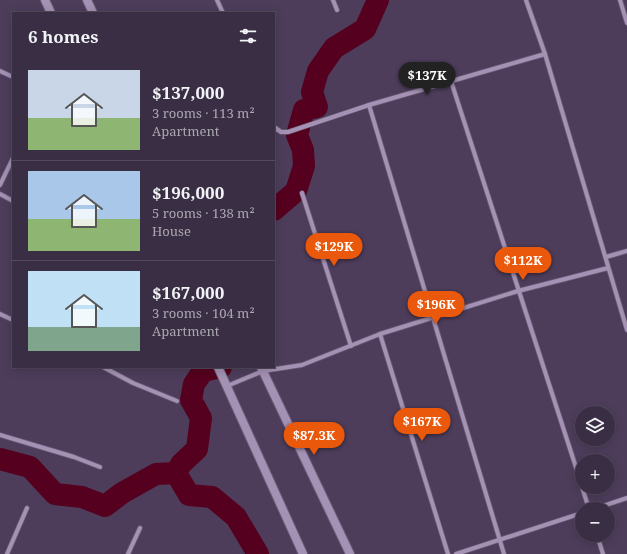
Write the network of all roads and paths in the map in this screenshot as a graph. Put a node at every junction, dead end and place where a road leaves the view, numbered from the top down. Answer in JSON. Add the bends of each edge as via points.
{"nodes":[{"id":1,"x":45,"y":0,"type":"edge"},
{"id":2,"x":87,"y":0,"type":"edge"},
{"id":3,"x":217,"y":0,"type":"edge"},
{"id":4,"x":333,"y":0,"type":"edge"},
{"id":5,"x":526,"y":0,"type":"edge"},
{"id":6,"x":620,"y":0,"type":"edge"},
{"id":7,"x":337,"y":10,"type":"dead end"},
{"id":8,"x":51,"y":12,"type":"edge"},
{"id":9,"x":93,"y":12,"type":"edge"},
{"id":10,"x":223,"y":12,"type":"edge"},
{"id":11,"x":627,"y":22,"type":"edge"},
{"id":12,"x":545,"y":54,"type":"junction"},
{"id":13,"x":0,"y":71,"type":"edge"},
{"id":14,"x":12,"y":77,"type":"edge"},
{"id":15,"x":451,"y":81,"type":"junction"},
{"id":16,"x":368,"y":105,"type":"junction"},
{"id":17,"x":275,"y":128,"type":"edge"},
{"id":18,"x":12,"y":160,"type":"edge"},
{"id":19,"x":0,"y":184,"type":"edge"},
{"id":20,"x":302,"y":193,"type":"dead end"},
{"id":21,"x":0,"y":194,"type":"edge"},
{"id":22,"x":12,"y":200,"type":"edge"},
{"id":23,"x":627,"y":251,"type":"edge"},
{"id":24,"x":606,"y":257,"type":"junction"},
{"id":25,"x":608,"y":268,"type":"junction"},
{"id":26,"x":518,"y":291,"type":"junction"},
{"id":27,"x":0,"y":314,"type":"edge"},
{"id":28,"x":434,"y":317,"type":"junction"},
{"id":29,"x":12,"y":320,"type":"edge"},
{"id":30,"x":627,"y":330,"type":"edge"},
{"id":31,"x":380,"y":334,"type":"junction"},
{"id":32,"x":351,"y":346,"type":"junction"},
{"id":33,"x":104,"y":368,"type":"edge"},
{"id":34,"x":218,"y":368,"type":"edge"},
{"id":35,"x":272,"y":368,"type":"edge"},
{"id":36,"x":275,"y":368,"type":"edge"},
{"id":37,"x":262,"y":369,"type":"edge"},
{"id":38,"x":227,"y":386,"type":"junction"},
{"id":39,"x":177,"y":401,"type":"dead end"},
{"id":40,"x":0,"y":435,"type":"edge"},
{"id":41,"x":575,"y":466,"type":"edge"},
{"id":42,"x":100,"y":467,"type":"dead end"},
{"id":43,"x":627,"y":498,"type":"edge"},
{"id":44,"x":615,"y":502,"type":"edge"},
{"id":45,"x":27,"y":508,"type":"dead end"},
{"id":46,"x":575,"y":515,"type":"edge"},
{"id":47,"x":140,"y":528,"type":"dead end"},
{"id":48,"x":500,"y":540,"type":"junction"},
{"id":49,"x":599,"y":542,"type":"edge"},
{"id":50,"x":8,"y":554,"type":"edge"},
{"id":51,"x":128,"y":554,"type":"edge"},
{"id":52,"x":303,"y":554,"type":"edge"},
{"id":53,"x":350,"y":554,"type":"edge"},
{"id":54,"x":448,"y":554,"type":"edge"},
{"id":55,"x":456,"y":554,"type":"edge"},
{"id":56,"x":504,"y":554,"type":"edge"},
{"id":57,"x":603,"y":554,"type":"edge"}],
"edges":[{"from":1,"to":8,"type":"main road"},
{"from":2,"to":9,"type":"main road"},
{"from":3,"to":10,"type":"street"},
{"from":4,"to":7,"type":"street"},
{"from":5,"to":12,"type":"street"},
{"from":6,"to":11,"type":"street"},
{"from":12,"to":15,"type":"street"},
{"from":12,"to":24,"type":"street"},
{"from":13,"to":14,"type":"street"},
{"from":15,"to":16,"type":"street"},
{"from":15,"to":26,"type":"street"},
{"from":16,"to":17,"type":"street","via":[[288,132],[281,132]]},
{"from":16,"to":28,"type":"street"},
{"from":18,"to":19,"type":"street"},
{"from":20,"to":32,"type":"street"},
{"from":21,"to":22,"type":"street"},
{"from":23,"to":24,"type":"street"},
{"from":24,"to":25,"type":"street"},
{"from":25,"to":26,"type":"street"},
{"from":25,"to":30,"type":"street"},
{"from":26,"to":28,"type":"street"},
{"from":26,"to":41,"type":"street"},
{"from":27,"to":29,"type":"street"},
{"from":28,"to":31,"type":"street"},
{"from":28,"to":48,"type":"street"},
{"from":31,"to":32,"type":"street"},
{"from":31,"to":54,"type":"street"},
{"from":32,"to":36,"type":"street","via":[[302,365]]},
{"from":33,"to":39,"type":"street"},
{"from":34,"to":38,"type":"main road"},
{"from":35,"to":37,"type":"street"},
{"from":37,"to":38,"type":"street"},
{"from":37,"to":53,"type":"main road"},
{"from":38,"to":52,"type":"main road"},
{"from":40,"to":42,"type":"street"},
{"from":43,"to":44,"type":"street"},
{"from":45,"to":50,"type":"street"},
{"from":46,"to":48,"type":"street"},
{"from":47,"to":51,"type":"street"},
{"from":48,"to":55,"type":"street"},
{"from":48,"to":56,"type":"street"},
{"from":49,"to":57,"type":"street"}]}
